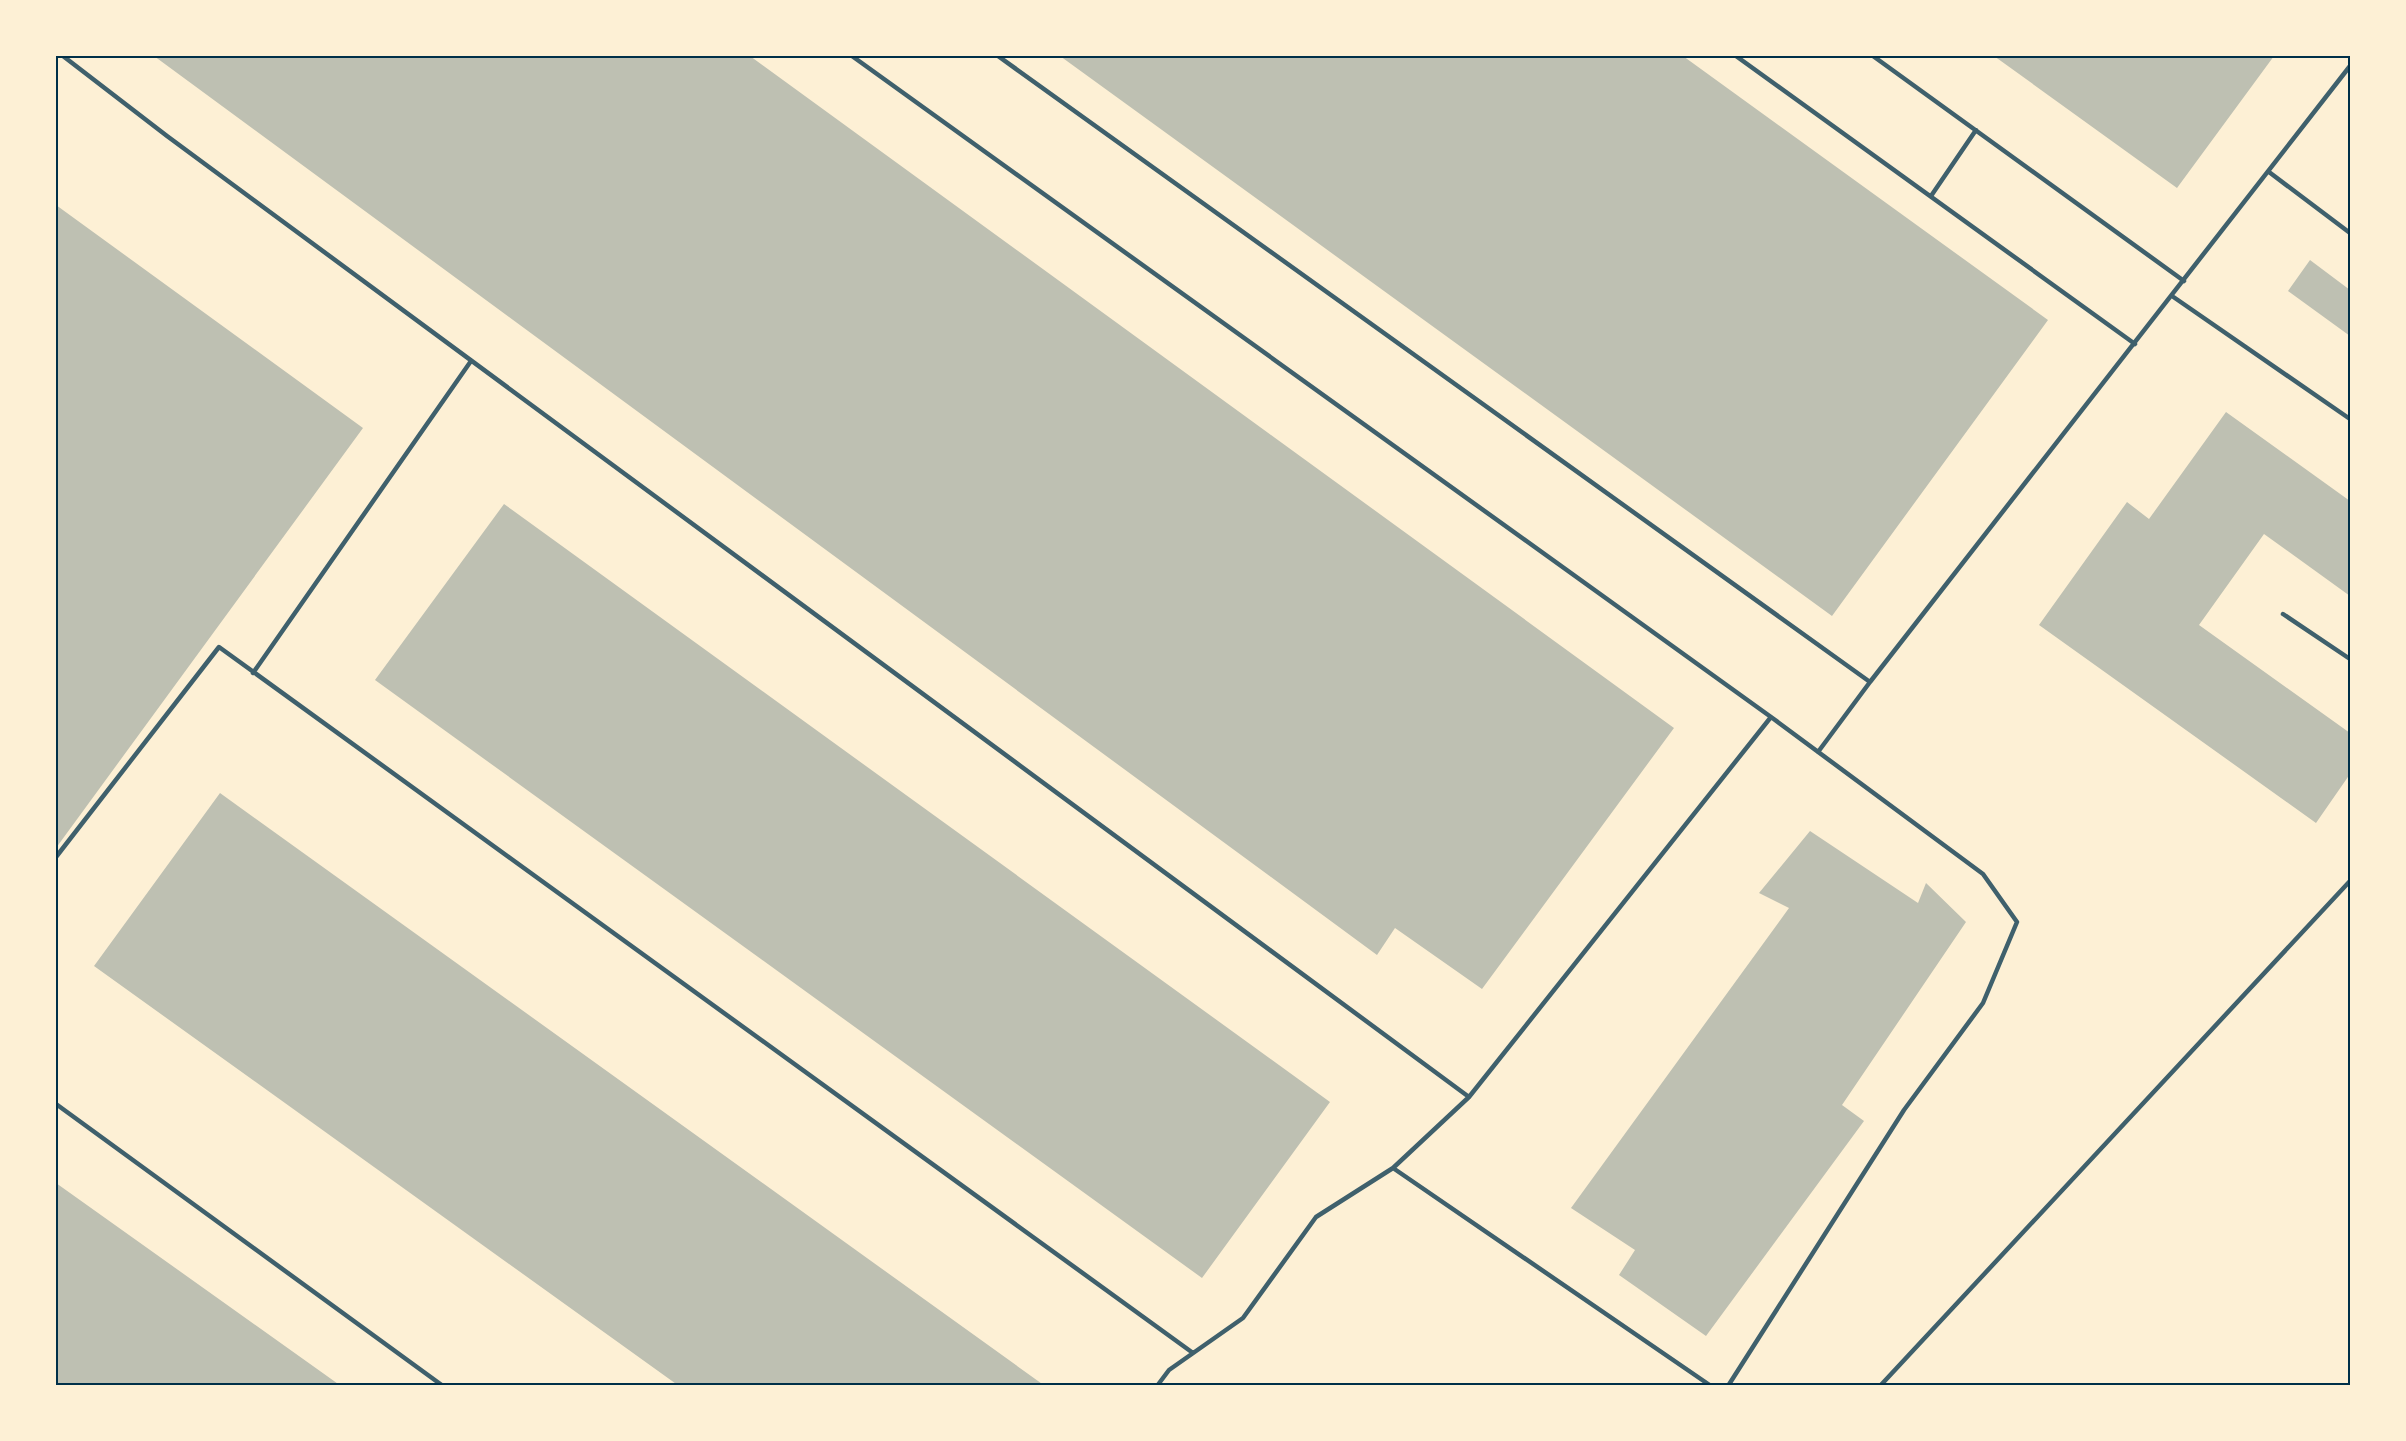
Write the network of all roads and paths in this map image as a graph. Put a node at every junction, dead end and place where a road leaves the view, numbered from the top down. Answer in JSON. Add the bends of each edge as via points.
{"nodes":[{"id":1,"x":63,"y":56,"type":"edge"},
{"id":2,"x":852,"y":56,"type":"edge"},
{"id":3,"x":998,"y":56,"type":"edge"},
{"id":4,"x":1736,"y":56,"type":"edge"},
{"id":5,"x":1873,"y":56,"type":"edge"},
{"id":6,"x":2350,"y":66,"type":"edge"},
{"id":7,"x":1976,"y":130,"type":"junction"},
{"id":8,"x":2269,"y":172,"type":"junction"},
{"id":9,"x":1931,"y":196,"type":"junction"},
{"id":10,"x":2350,"y":233,"type":"edge"},
{"id":11,"x":2184,"y":281,"type":"junction"},
{"id":12,"x":2172,"y":296,"type":"junction"},
{"id":13,"x":2135,"y":344,"type":"junction"},
{"id":14,"x":471,"y":361,"type":"junction"},
{"id":15,"x":2350,"y":419,"type":"edge"},
{"id":16,"x":2283,"y":614,"type":"dead end"},
{"id":17,"x":2350,"y":660,"type":"edge"},
{"id":18,"x":253,"y":673,"type":"junction"},
{"id":19,"x":1870,"y":682,"type":"junction"},
{"id":20,"x":1771,"y":717,"type":"junction"},
{"id":21,"x":1818,"y":752,"type":"junction"},
{"id":22,"x":56,"y":857,"type":"edge"},
{"id":23,"x":2350,"y":881,"type":"edge"},
{"id":24,"x":1468,"y":1097,"type":"junction"},
{"id":25,"x":56,"y":1104,"type":"edge"},
{"id":26,"x":1393,"y":1168,"type":"junction"},
{"id":27,"x":1193,"y":1353,"type":"junction"},
{"id":28,"x":443,"y":1386,"type":"edge"},
{"id":29,"x":1157,"y":1386,"type":"edge"},
{"id":30,"x":1711,"y":1386,"type":"edge"},
{"id":31,"x":1728,"y":1386,"type":"edge"},
{"id":32,"x":1880,"y":1386,"type":"edge"}],
"edges":[{"from":1,"to":14,"type":"lane"},
{"from":2,"to":20,"type":"lane"},
{"from":3,"to":19,"type":"lane"},
{"from":4,"to":9,"type":"lane"},
{"from":5,"to":7,"type":"lane"},
{"from":6,"to":8,"type":"lane"},
{"from":7,"to":9,"type":"lane"},
{"from":7,"to":11,"type":"lane"},
{"from":8,"to":10,"type":"lane"},
{"from":8,"to":11,"type":"lane"},
{"from":9,"to":13,"type":"lane"},
{"from":11,"to":12,"type":"lane"},
{"from":12,"to":13,"type":"lane"},
{"from":12,"to":15,"type":"lane"},
{"from":13,"to":19,"type":"lane"},
{"from":14,"to":18,"type":"lane"},
{"from":14,"to":24,"type":"lane"},
{"from":16,"to":17,"type":"lane"},
{"from":18,"to":22,"type":"lane","via":[[219,647]]},
{"from":18,"to":27,"type":"lane"},
{"from":19,"to":21,"type":"lane"},
{"from":20,"to":21,"type":"lane"},
{"from":20,"to":24,"type":"lane"},
{"from":21,"to":31,"type":"lane","via":[[1983,874],[2017,922],[1983,1003],[1904,1110]]},
{"from":23,"to":32,"type":"lane"},
{"from":24,"to":26,"type":"lane"},
{"from":25,"to":28,"type":"lane"},
{"from":26,"to":27,"type":"lane","via":[[1316,1217],[1243,1318]]},
{"from":26,"to":30,"type":"lane"},
{"from":27,"to":29,"type":"lane","via":[[1169,1370]]}]}
